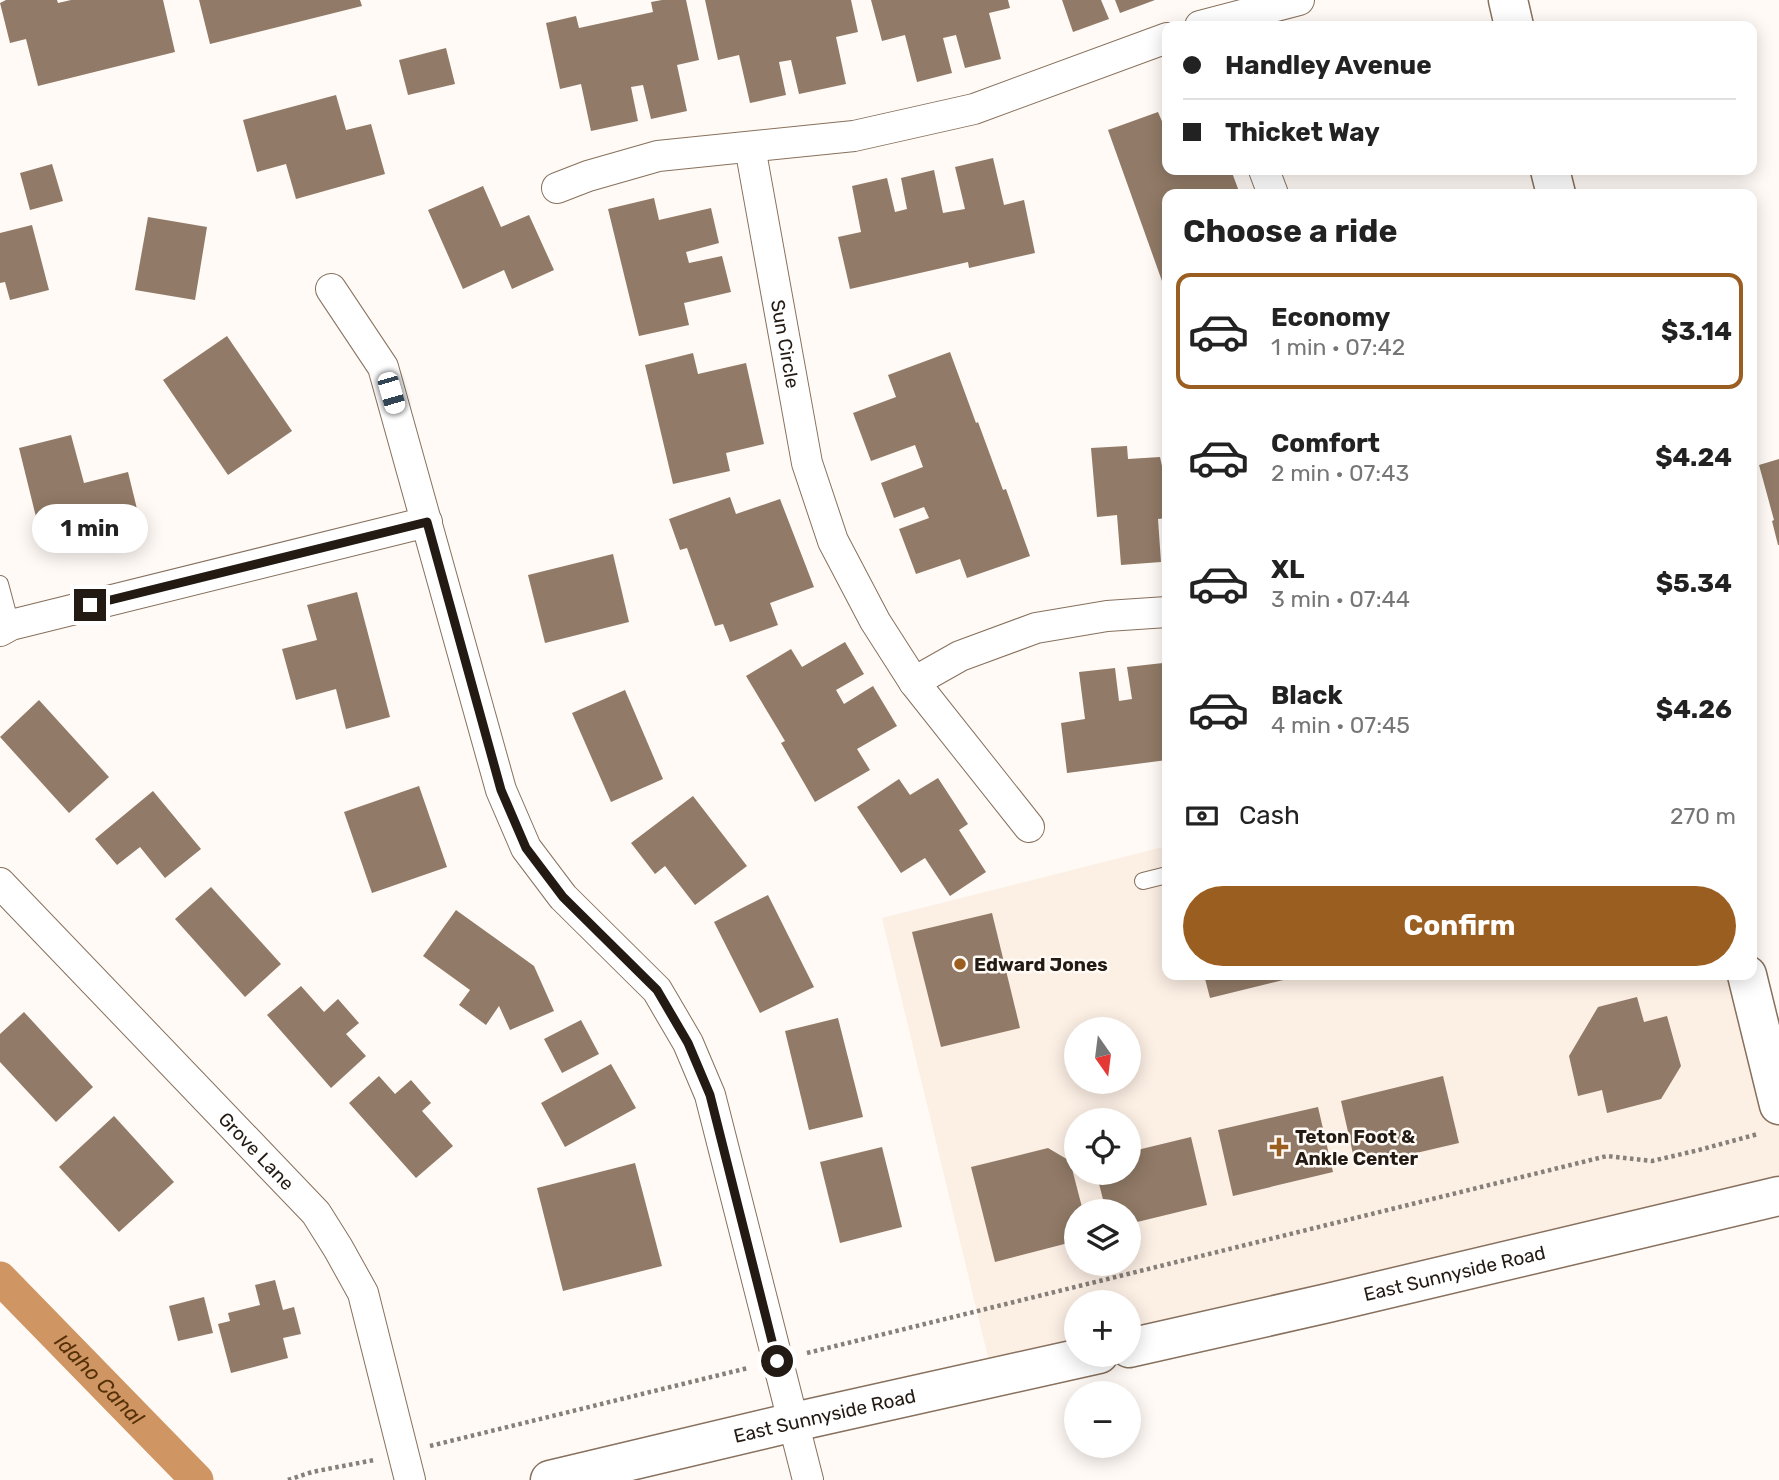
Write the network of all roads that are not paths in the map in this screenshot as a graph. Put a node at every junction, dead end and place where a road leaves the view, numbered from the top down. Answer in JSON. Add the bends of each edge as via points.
{"nodes":[{"id":1,"x":1300,"y":0,"type":"edge"},
{"id":2,"x":1508,"y":0,"type":"edge"},
{"id":3,"x":1222,"y":21,"type":"edge"},
{"id":4,"x":1513,"y":21,"type":"edge"},
{"id":5,"x":1162,"y":40,"type":"edge"},
{"id":6,"x":750,"y":147,"type":"junction"},
{"id":7,"x":557,"y":188,"type":"dead end"},
{"id":8,"x":331,"y":289,"type":"dead end"},
{"id":9,"x":427,"y":522,"type":"junction"},
{"id":10,"x":0,"y":584,"type":"edge"},
{"id":11,"x":1162,"y":612,"type":"edge"},
{"id":12,"x":5,"y":628,"type":"edge"},
{"id":13,"x":914,"y":682,"type":"junction"},
{"id":14,"x":1029,"y":827,"type":"dead end"},
{"id":15,"x":1162,"y":876,"type":"edge"},
{"id":16,"x":1143,"y":881,"type":"dead end"},
{"id":17,"x":0,"y":883,"type":"edge"},
{"id":18,"x":1748,"y":980,"type":"edge"},
{"id":19,"x":1773,"y":1118,"type":"edge"},
{"id":20,"x":1779,"y":1196,"type":"edge"},
{"id":21,"x":1141,"y":1345,"type":"edge"},
{"id":22,"x":1064,"y":1362,"type":"edge"},
{"id":23,"x":794,"y":1422,"type":"junction"},
{"id":24,"x":410,"y":1480,"type":"edge"},
{"id":25,"x":550,"y":1480,"type":"edge"},
{"id":26,"x":808,"y":1480,"type":"edge"}],
"edges":[{"from":1,"to":3,"type":"street"},
{"from":2,"to":4,"type":"main road"},
{"from":5,"to":6,"type":"street","via":[[974,109],[854,136]]},
{"from":6,"to":7,"type":"street","via":[[658,156]]},
{"from":6,"to":13,"type":"street","name":"Sun Circle","via":[[807,463],[833,541]]},
{"from":8,"to":9,"type":"street","via":[[383,367]]},
{"from":9,"to":12,"type":"street"},
{"from":9,"to":23,"type":"street","via":[[501,790],[526,848],[563,897],[657,990],[688,1043],[710,1095]]},
{"from":10,"to":12,"type":"lane"},
{"from":11,"to":13,"type":"street","via":[[1107,615],[1036,628],[960,656]]},
{"from":13,"to":14,"type":"street","name":"Sun Circle"},
{"from":15,"to":16,"type":"lane"},
{"from":17,"to":24,"type":"street","name":"Grove Lane","via":[[316,1213],[363,1293]]},
{"from":18,"to":19,"type":"main road"},
{"from":20,"to":21,"type":"main road","name":"East Sunnyside Road"},
{"from":22,"to":23,"type":"main road","name":"East Sunnyside Road"},
{"from":23,"to":25,"type":"main road","name":"East Sunnyside Road"},
{"from":23,"to":26,"type":"street"}]}
